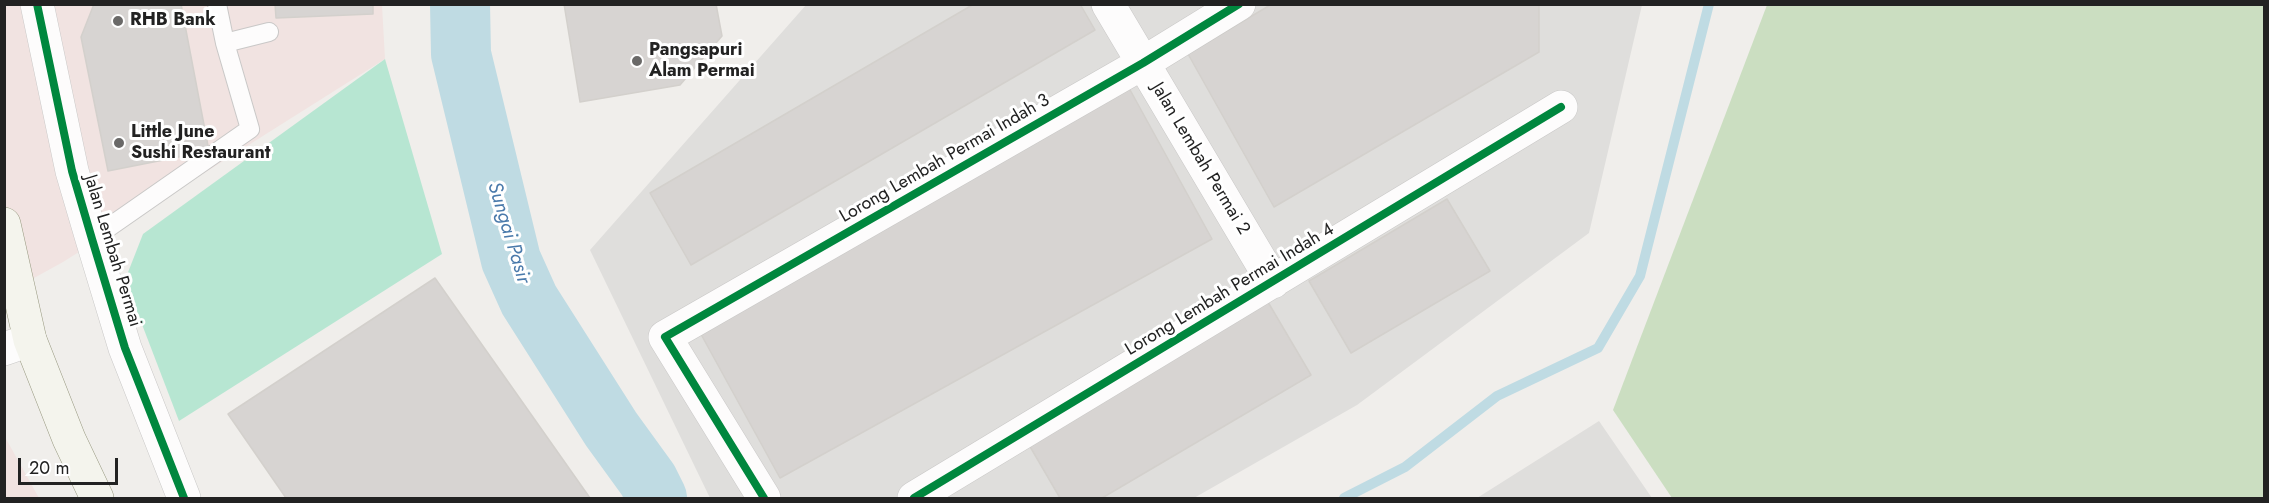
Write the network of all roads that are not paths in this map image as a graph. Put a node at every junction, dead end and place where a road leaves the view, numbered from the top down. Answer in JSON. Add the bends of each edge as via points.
{"nodes":[{"id":1,"x":37,"y":4,"type":"edge"},
{"id":2,"x":218,"y":4,"type":"edge"},
{"id":3,"x":1108,"y":4,"type":"edge"},
{"id":4,"x":1239,"y":4,"type":"edge"},
{"id":5,"x":269,"y":32,"type":"dead end"},
{"id":6,"x":225,"y":43,"type":"junction"},
{"id":7,"x":1143,"y":63,"type":"junction"},
{"id":8,"x":1561,"y":107,"type":"dead end"},
{"id":9,"x":4,"y":224,"type":"edge"},
{"id":10,"x":92,"y":239,"type":"junction"},
{"id":11,"x":1273,"y":282,"type":"junction"},
{"id":12,"x":17,"y":344,"type":"edge"},
{"id":13,"x":174,"y":496,"type":"edge"},
{"id":14,"x":97,"y":498,"type":"edge"},
{"id":15,"x":764,"y":498,"type":"edge"},
{"id":16,"x":915,"y":498,"type":"edge"}],
"edges":[{"from":1,"to":10,"type":"street","name":"Jalan Lembah Permai","via":[[72,171]]},
{"from":2,"to":6,"type":"lane"},
{"from":3,"to":7,"type":"street","name":"Jalan Lembah Permai 2"},
{"from":4,"to":7,"type":"street","name":"Lorong Lembah Permai Indah 3"},
{"from":5,"to":6,"type":"lane"},
{"from":6,"to":10,"type":"lane","via":[[250,129]]},
{"from":7,"to":11,"type":"street","name":"Jalan Lembah Permai 2"},
{"from":7,"to":15,"type":"street","name":"Lorong Lembah Permai Indah 3","via":[[665,337]]},
{"from":8,"to":11,"type":"street","name":"Lorong Lembah Permai Indah 4"},
{"from":9,"to":12,"type":"main road"},
{"from":10,"to":13,"type":"street","name":"Jalan Lembah Permai"},
{"from":11,"to":16,"type":"street","name":"Lorong Lembah Permai Indah 4"},
{"from":12,"to":14,"type":"main road"}]}
